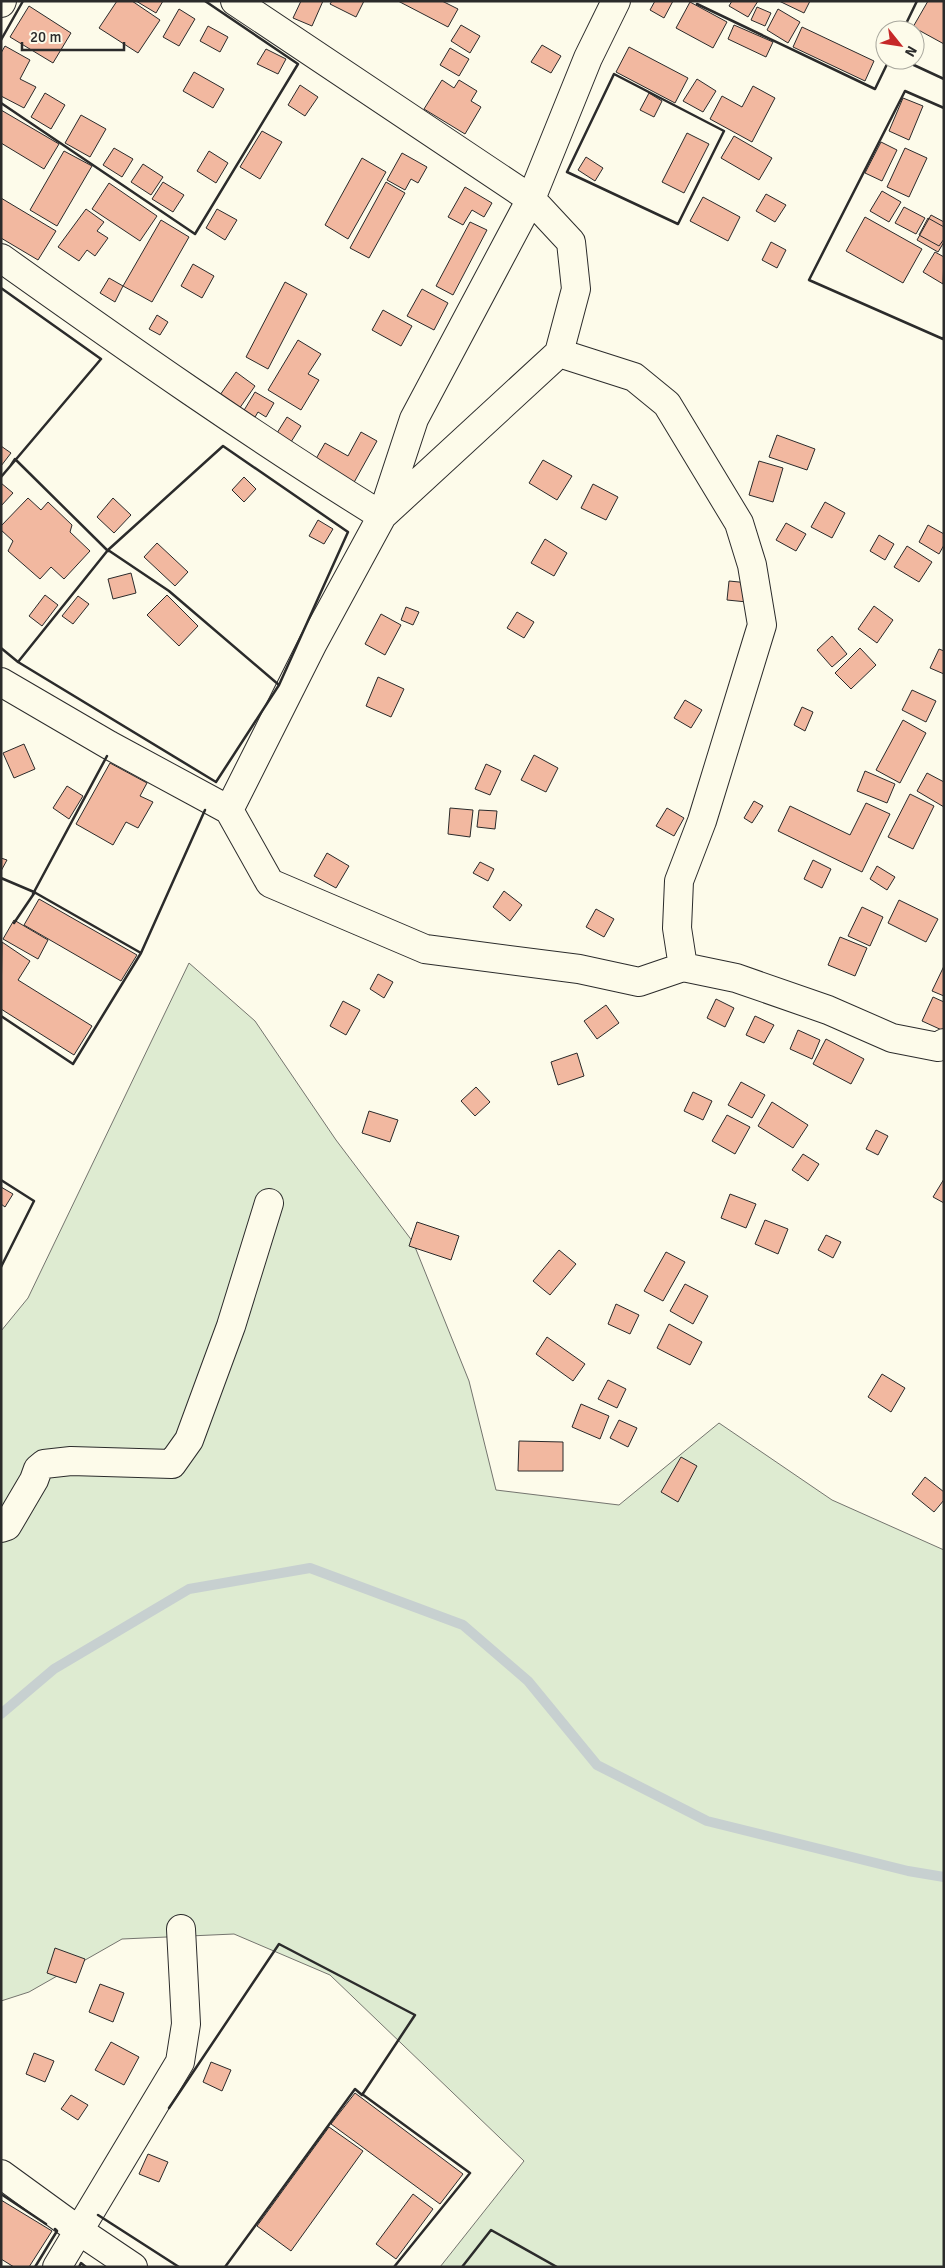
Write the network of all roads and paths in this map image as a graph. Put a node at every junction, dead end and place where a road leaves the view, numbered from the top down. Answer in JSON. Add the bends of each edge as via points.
{"nodes":[{"id":1,"x":235,"y":1,"type":"edge"},
{"id":2,"x":616,"y":1,"type":"edge"},
{"id":3,"x":531,"y":199,"type":"junction"},
{"id":4,"x":1,"y":258,"type":"edge"},
{"id":5,"x":559,"y":353,"type":"junction"},
{"id":6,"x":382,"y":516,"type":"junction"},
{"id":7,"x":1,"y":683,"type":"edge"},
{"id":8,"x":229,"y":810,"type":"junction"},
{"id":9,"x":683,"y":967,"type":"junction"},
{"id":10,"x":944,"y":1043,"type":"edge"},
{"id":11,"x":269,"y":1203,"type":"dead end"},
{"id":12,"x":1,"y":1528,"type":"edge"},
{"id":13,"x":181,"y":1929,"type":"dead end"},
{"id":14,"x":1,"y":2174,"type":"edge"},
{"id":15,"x":78,"y":2230,"type":"junction"},
{"id":16,"x":57,"y":2267,"type":"edge"},
{"id":17,"x":132,"y":2267,"type":"edge"}],
"edges":[{"from":1,"to":3,"type":"street"},
{"from":2,"to":3,"type":"street","via":[[588,58]]},
{"from":3,"to":5,"type":"street","via":[[571,242],[576,289]]},
{"from":3,"to":6,"type":"street","via":[[414,419]]},
{"from":4,"to":6,"type":"street","via":[[148,363]]},
{"from":5,"to":6,"type":"street"},
{"from":5,"to":9,"type":"street","via":[[634,377],[667,404],[739,523],[752,565],[762,625],[702,820],[679,881],[677,928]]},
{"from":6,"to":8,"type":"street","via":[[312,643]]},
{"from":7,"to":8,"type":"street"},
{"from":8,"to":9,"type":"street","via":[[270,883],[425,949],[579,969],[639,982]]},
{"from":9,"to":10,"type":"street","via":[[745,981],[828,1010],[892,1038],[938,1047]]},
{"from":11,"to":12,"type":"street","via":[[231,1326],[189,1440],[172,1464],[71,1461],[44,1464],[38,1469],[7,1526]]},
{"from":13,"to":15,"type":"street","via":[[186,2024],[180,2062]]},
{"from":14,"to":15,"type":"street"},
{"from":15,"to":16,"type":"street"},
{"from":15,"to":17,"type":"street"}]}
